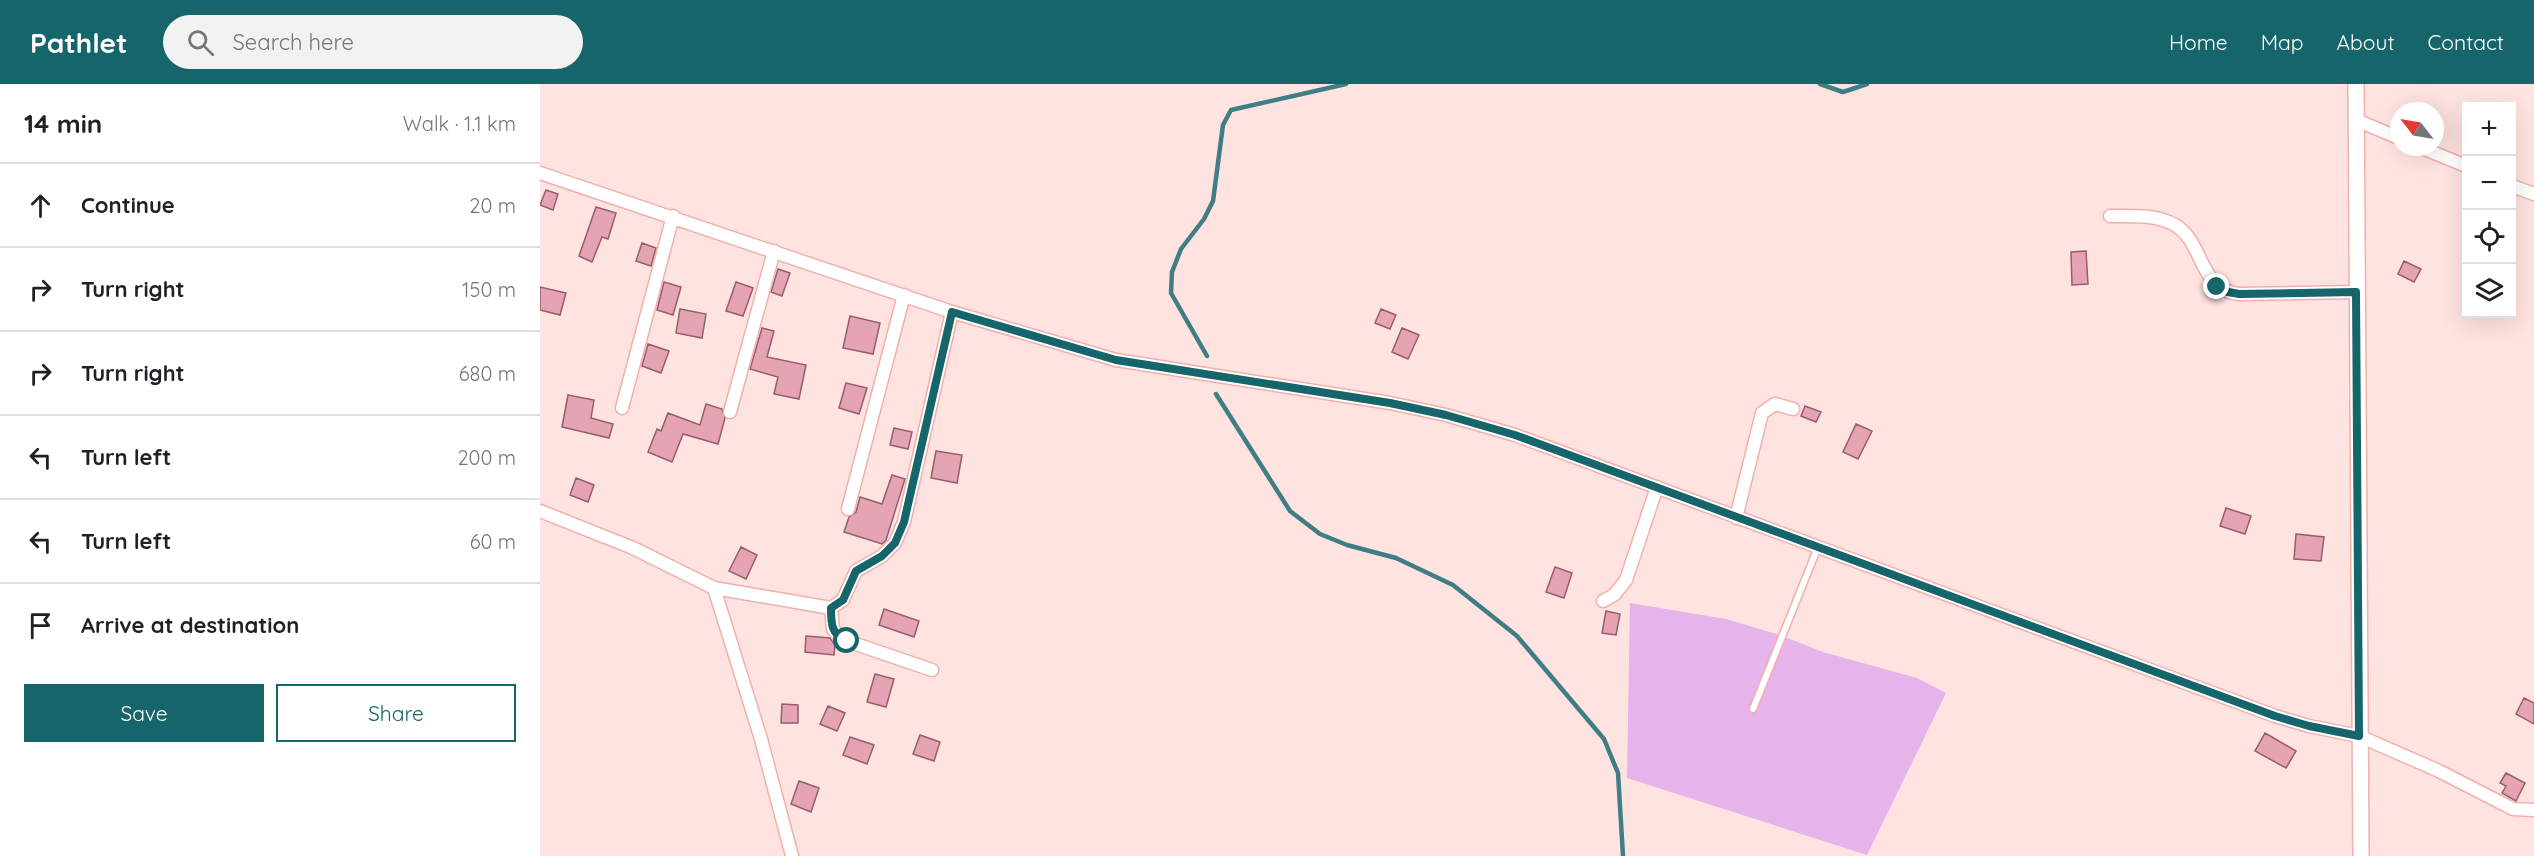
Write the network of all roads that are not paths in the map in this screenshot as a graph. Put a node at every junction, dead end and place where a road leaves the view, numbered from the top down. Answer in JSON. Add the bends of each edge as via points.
{"nodes":[{"id":1,"x":2356,"y":84,"type":"edge"},
{"id":2,"x":2356,"y":120,"type":"junction"},
{"id":3,"x":2390,"y":134,"type":"edge"},
{"id":4,"x":2442,"y":156,"type":"edge"},
{"id":5,"x":2462,"y":164,"type":"edge"},
{"id":6,"x":540,"y":173,"type":"edge"},
{"id":7,"x":2516,"y":188,"type":"edge"},
{"id":8,"x":2534,"y":194,"type":"edge"},
{"id":9,"x":673,"y":216,"type":"junction"},
{"id":10,"x":2110,"y":216,"type":"dead end"},
{"id":11,"x":774,"y":251,"type":"junction"},
{"id":12,"x":2356,"y":292,"type":"junction"},
{"id":13,"x":904,"y":295,"type":"junction"},
{"id":14,"x":952,"y":312,"type":"junction"},
{"id":15,"x":622,"y":408,"type":"dead end"},
{"id":16,"x":1793,"y":408,"type":"dead end"},
{"id":17,"x":730,"y":412,"type":"dead end"},
{"id":18,"x":1657,"y":487,"type":"junction"},
{"id":19,"x":848,"y":509,"type":"dead end"},
{"id":20,"x":540,"y":511,"type":"edge"},
{"id":21,"x":1736,"y":518,"type":"junction"},
{"id":22,"x":1818,"y":547,"type":"junction"},
{"id":23,"x":714,"y":588,"type":"junction"},
{"id":24,"x":1603,"y":601,"type":"dead end"},
{"id":25,"x":831,"y":608,"type":"junction"},
{"id":26,"x":932,"y":670,"type":"dead end"},
{"id":27,"x":1753,"y":709,"type":"dead end"},
{"id":28,"x":2359,"y":736,"type":"junction"},
{"id":29,"x":2534,"y":810,"type":"edge"},
{"id":30,"x":792,"y":856,"type":"edge"},
{"id":31,"x":2361,"y":856,"type":"edge"}],
"edges":[{"from":1,"to":2,"type":"street"},
{"from":2,"to":3,"type":"street"},
{"from":2,"to":12,"type":"street"},
{"from":4,"to":5,"type":"street"},
{"from":6,"to":9,"type":"street"},
{"from":7,"to":8,"type":"street"},
{"from":9,"to":11,"type":"street"},
{"from":9,"to":15,"type":"street"},
{"from":10,"to":12,"type":"street","via":[[2148,217],[2174,224],[2191,241],[2214,284],[2223,291]]},
{"from":11,"to":13,"type":"street"},
{"from":11,"to":17,"type":"street"},
{"from":12,"to":28,"type":"street"},
{"from":13,"to":14,"type":"street"},
{"from":13,"to":19,"type":"street"},
{"from":14,"to":18,"type":"street","via":[[1116,360],[1446,415],[1515,435]]},
{"from":14,"to":25,"type":"street","via":[[904,522],[882,556],[856,571],[843,600]]},
{"from":16,"to":21,"type":"street","via":[[1775,404],[1766,408],[1759,419]]},
{"from":18,"to":21,"type":"street"},
{"from":18,"to":24,"type":"street","via":[[1626,580]]},
{"from":20,"to":23,"type":"street","via":[[633,548]]},
{"from":21,"to":22,"type":"street"},
{"from":22,"to":27,"type":"lane"},
{"from":22,"to":28,"type":"street","via":[[2275,716]]},
{"from":23,"to":25,"type":"street"},
{"from":23,"to":30,"type":"street"},
{"from":25,"to":26,"type":"street","via":[[833,629],[841,639]]},
{"from":28,"to":29,"type":"street","via":[[2512,809]]},
{"from":28,"to":31,"type":"street"}]}
